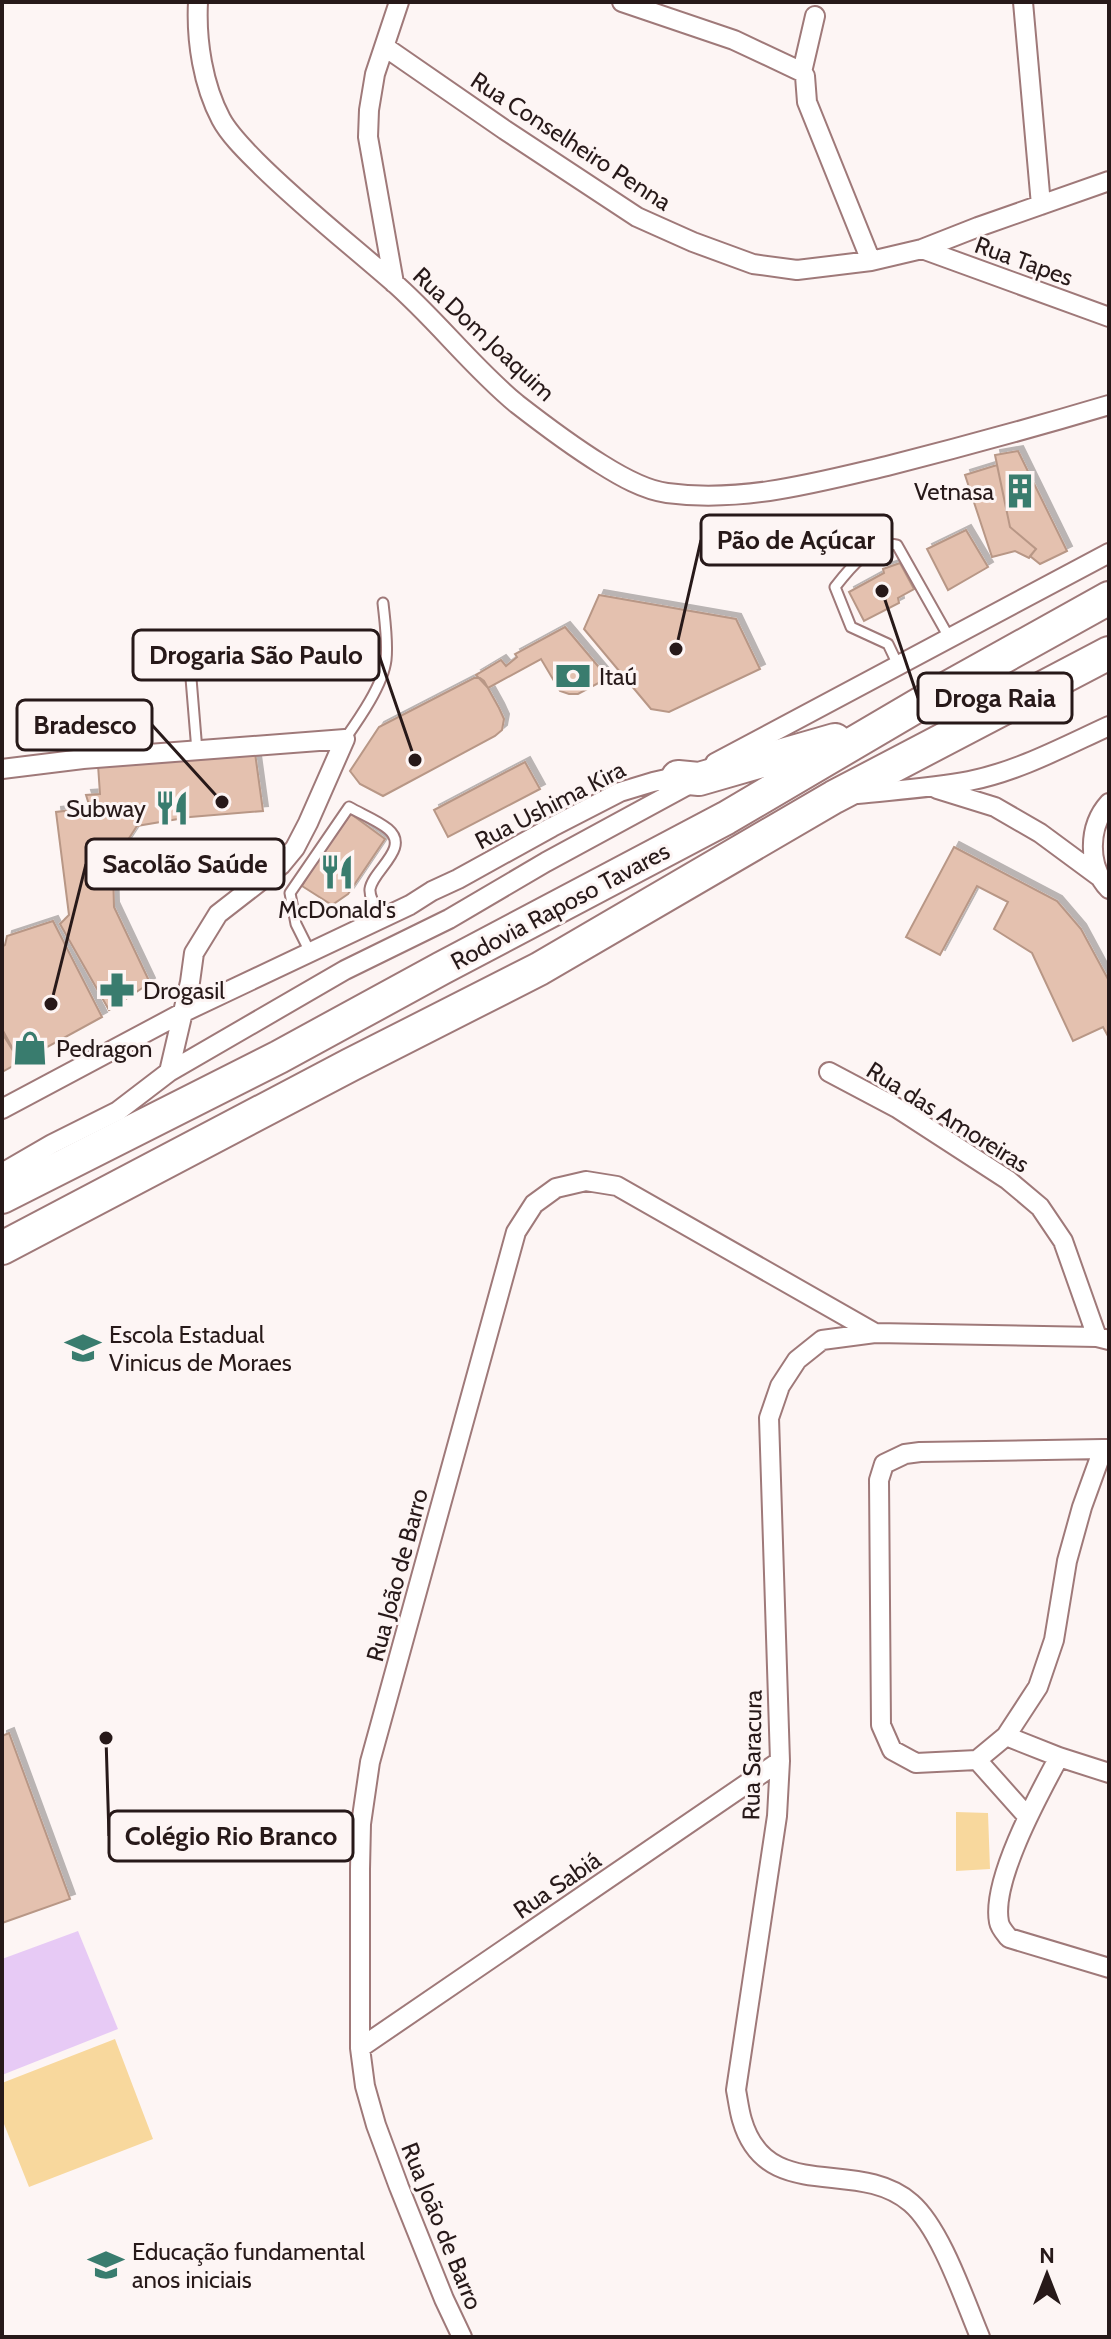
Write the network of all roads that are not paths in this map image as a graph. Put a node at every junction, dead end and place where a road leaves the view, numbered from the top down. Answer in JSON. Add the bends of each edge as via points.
{"nodes":[{"id":1,"x":198,"y":2,"type":"edge"},
{"id":2,"x":399,"y":2,"type":"edge"},
{"id":3,"x":622,"y":2,"type":"edge"},
{"id":4,"x":1023,"y":2,"type":"edge"},
{"id":5,"x":815,"y":16,"type":"dead end"},
{"id":6,"x":385,"y":47,"type":"junction"},
{"id":7,"x":802,"y":72,"type":"junction"},
{"id":8,"x":1109,"y":181,"type":"edge"},
{"id":9,"x":1041,"y":205,"type":"junction"},
{"id":10,"x":922,"y":249,"type":"junction"},
{"id":11,"x":871,"y":261,"type":"junction"},
{"id":12,"x":394,"y":283,"type":"junction"},
{"id":13,"x":1109,"y":317,"type":"edge"},
{"id":14,"x":1109,"y":405,"type":"edge"},
{"id":15,"x":1109,"y":553,"type":"edge"},
{"id":16,"x":1109,"y":598,"type":"edge"},
{"id":17,"x":383,"y":603,"type":"dead end"},
{"id":18,"x":950,"y":639,"type":"junction"},
{"id":19,"x":188,"y":642,"type":"dead end"},
{"id":20,"x":1109,"y":653,"type":"edge"},
{"id":21,"x":898,"y":665,"type":"junction"},
{"id":22,"x":1109,"y":726,"type":"edge"},
{"id":23,"x":880,"y":727,"type":"junction"},
{"id":24,"x":345,"y":739,"type":"junction"},
{"id":25,"x":197,"y":751,"type":"junction"},
{"id":26,"x":2,"y":769,"type":"edge"},
{"id":27,"x":689,"y":778,"type":"junction"},
{"id":28,"x":930,"y":787,"type":"junction"},
{"id":29,"x":834,"y":797,"type":"junction"},
{"id":30,"x":1109,"y":803,"type":"edge"},
{"id":31,"x":1106,"y":885,"type":"edge"},
{"id":32,"x":382,"y":918,"type":"junction"},
{"id":33,"x":310,"y":952,"type":"junction"},
{"id":34,"x":182,"y":1013,"type":"junction"},
{"id":35,"x":169,"y":1072,"type":"junction"},
{"id":36,"x":829,"y":1072,"type":"dead end"},
{"id":37,"x":2,"y":1109,"type":"edge"},
{"id":38,"x":2,"y":1173,"type":"edge"},
{"id":39,"x":2,"y":1197,"type":"edge"},
{"id":40,"x":2,"y":1248,"type":"edge"},
{"id":41,"x":875,"y":1333,"type":"junction"},
{"id":42,"x":1103,"y":1338,"type":"edge"},
{"id":43,"x":1106,"y":1449,"type":"edge"},
{"id":44,"x":1006,"y":1736,"type":"junction"},
{"id":45,"x":1059,"y":1757,"type":"junction"},
{"id":46,"x":977,"y":1760,"type":"junction"},
{"id":47,"x":780,"y":1761,"type":"junction"},
{"id":48,"x":1109,"y":1773,"type":"edge"},
{"id":49,"x":1027,"y":1816,"type":"junction"},
{"id":50,"x":1109,"y":1968,"type":"edge"},
{"id":51,"x":360,"y":2048,"type":"junction"},
{"id":52,"x":462,"y":2337,"type":"edge"},
{"id":53,"x":980,"y":2337,"type":"edge"}],
"edges":[{"from":1,"to":12,"type":"street","name":"Rua Dom Joaquim","via":[[202,59],[222,122],[288,194]]},
{"from":2,"to":6,"type":"street"},
{"from":3,"to":7,"type":"street","via":[[734,40]]},
{"from":4,"to":9,"type":"street"},
{"from":5,"to":7,"type":"street"},
{"from":6,"to":11,"type":"street","name":"Rua Conselheiro Penna","via":[[637,217],[693,242],[753,264],[797,270]]},
{"from":6,"to":12,"type":"street","via":[[375,74],[368,137]]},
{"from":7,"to":11,"type":"street","via":[[807,102]]},
{"from":8,"to":9,"type":"street","name":"Rua Conselheiro Penna"},
{"from":9,"to":10,"type":"street","name":"Rua Conselheiro Penna"},
{"from":10,"to":11,"type":"street","name":"Rua Conselheiro Penna"},
{"from":10,"to":13,"type":"street","name":"Rua Tapes"},
{"from":12,"to":14,"type":"street","name":"Rua Dom Joaquim","via":[[516,403],[624,478],[663,492],[754,495],[908,461]]},
{"from":15,"to":18,"type":"street","name":"Rua Ushima Kira"},
{"from":16,"to":23,"type":"highway","name":"Rodovia Raposo Tavares"},
{"from":17,"to":24,"type":"lane","via":[[386,663]]},
{"from":18,"to":21,"type":"street","name":"Rua Ushima Kira"},
{"from":18,"to":21,"type":"lane","via":[[897,545],[889,543],[865,554],[835,587],[851,627],[888,644]]},
{"from":19,"to":25,"type":"lane"},
{"from":20,"to":29,"type":"highway","name":"Rodovia Raposo Tavares"},
{"from":21,"to":27,"type":"street","name":"Rua Ushima Kira"},
{"from":22,"to":28,"type":"street","via":[[1037,760]]},
{"from":23,"to":27,"type":"highway"},
{"from":23,"to":39,"type":"highway","name":"Rodovia Raposo Tavares","via":[[726,818],[279,1057]]},
{"from":24,"to":25,"type":"street"},
{"from":24,"to":34,"type":"street","via":[[295,848],[218,914],[204,935],[194,953]]},
{"from":25,"to":26,"type":"street"},
{"from":27,"to":32,"type":"street","name":"Rua Ushima Kira","via":[[620,792]]},
{"from":27,"to":35,"type":"street","via":[[449,919],[345,970]]},
{"from":28,"to":29,"type":"street"},
{"from":28,"to":31,"type":"street","via":[[995,807],[1040,833]]},
{"from":29,"to":40,"type":"highway","name":"Rodovia Raposo Tavares","via":[[539,969]]},
{"from":30,"to":31,"type":"street","via":[[1093,843],[1094,861]]},
{"from":32,"to":33,"type":"street","name":"Rua Ushima Kira"},
{"from":32,"to":33,"type":"lane","via":[[370,889],[395,850],[394,839],[390,830],[349,807],[290,893],[296,924]]},
{"from":33,"to":34,"type":"street","name":"Rua Ushima Kira"},
{"from":34,"to":35,"type":"street"},
{"from":34,"to":37,"type":"street","name":"Rua Ushima Kira"},
{"from":35,"to":38,"type":"street","via":[[118,1111]]},
{"from":36,"to":42,"type":"street","name":"Rua das Amoreiras","via":[[897,1108],[1040,1207],[1063,1241]]},
{"from":41,"to":42,"type":"street","name":"Rua Saracura"},
{"from":41,"to":47,"type":"street","name":"Rua Saracura","via":[[822,1340],[797,1360],[780,1386],[769,1418]]},
{"from":41,"to":51,"type":"street","name":"Rua João de Barro","via":[[617,1186],[586,1181],[556,1188],[534,1204],[516,1232],[370,1762],[361,1824]]},
{"from":43,"to":44,"type":"street","via":[[1082,1507],[1054,1640],[1038,1687]]},
{"from":43,"to":46,"type":"street","via":[[920,1452],[884,1464],[879,1480],[879,1691],[885,1738],[892,1750],[916,1763]]},
{"from":44,"to":45,"type":"street"},
{"from":44,"to":46,"type":"street"},
{"from":45,"to":48,"type":"street"},
{"from":45,"to":49,"type":"street"},
{"from":46,"to":49,"type":"street"},
{"from":47,"to":51,"type":"street","name":"Rua Sabiá"},
{"from":47,"to":53,"type":"street","name":"Rua Saracura","via":[[777,1816],[736,2090],[742,2121],[755,2149],[773,2165],[799,2175],[866,2181],[909,2201],[938,2238]]},
{"from":49,"to":50,"type":"street","via":[[1001,1889],[1002,1930],[1009,1938]]},
{"from":51,"to":52,"type":"street","name":"Rua João de Barro","via":[[376,2125]]}]}
